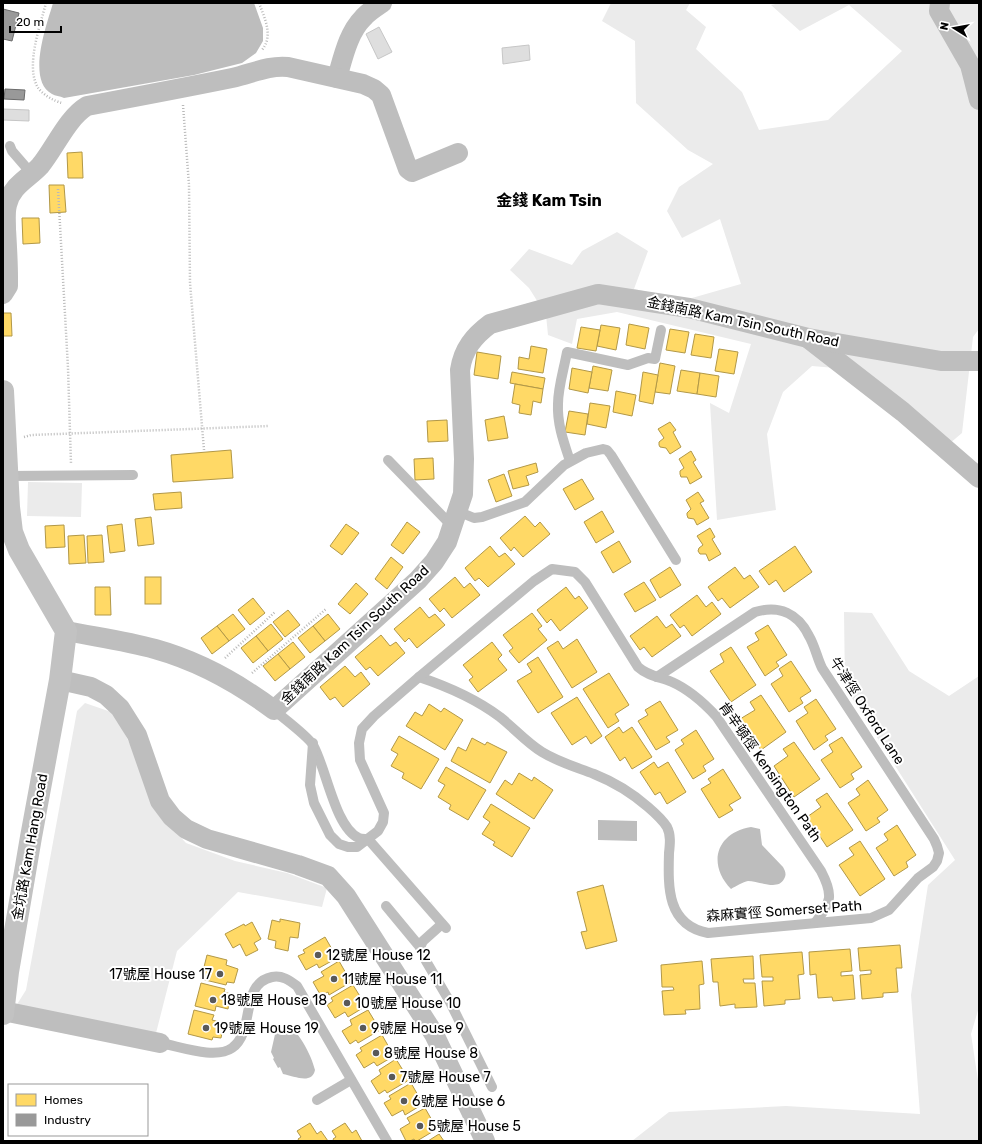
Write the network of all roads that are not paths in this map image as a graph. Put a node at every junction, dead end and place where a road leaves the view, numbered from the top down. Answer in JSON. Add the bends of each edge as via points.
{"nodes":[{"id":1,"x":379,"y":4,"type":"edge"},
{"id":2,"x":936,"y":6,"type":"edge"},
{"id":3,"x":337,"y":78,"type":"junction"},
{"id":4,"x":979,"y":100,"type":"edge"},
{"id":5,"x":10,"y":146,"type":"dead end"},
{"id":6,"x":458,"y":152,"type":"dead end"},
{"id":7,"x":31,"y":173,"type":"junction"},
{"id":8,"x":9,"y":187,"type":"edge"},
{"id":9,"x":3,"y":294,"type":"edge"},
{"id":10,"x":661,"y":330,"type":"dead end"},
{"id":11,"x":808,"y":338,"type":"junction"},
{"id":12,"x":979,"y":361,"type":"edge"},
{"id":13,"x":3,"y":391,"type":"edge"},
{"id":14,"x":388,"y":460,"type":"dead end"},
{"id":15,"x":570,"y":462,"type":"junction"},
{"id":16,"x":133,"y":475,"type":"dead end"},
{"id":17,"x":8,"y":476,"type":"junction"},
{"id":18,"x":979,"y":478,"type":"edge"},
{"id":19,"x":455,"y":519,"type":"junction"},
{"id":20,"x":676,"y":560,"type":"dead end"},
{"id":21,"x":66,"y":631,"type":"junction"},
{"id":22,"x":419,"y":677,"type":"junction"},
{"id":23,"x":657,"y":677,"type":"junction"},
{"id":24,"x":60,"y":680,"type":"junction"},
{"id":25,"x":274,"y":710,"type":"junction"},
{"id":26,"x":312,"y":743,"type":"junction"},
{"id":27,"x":368,"y":839,"type":"junction"},
{"id":28,"x":928,"y":872,"type":"joint"},
{"id":29,"x":386,"y":906,"type":"dead end"},
{"id":30,"x":815,"y":923,"type":"junction"},
{"id":31,"x":420,"y":947,"type":"junction"},
{"id":32,"x":4,"y":1011,"type":"edge"},
{"id":33,"x":3,"y":1014,"type":"edge"},
{"id":34,"x":160,"y":1043,"type":"joint"},
{"id":35,"x":351,"y":1080,"type":"junction"},
{"id":36,"x":492,"y":1087,"type":"dead end"},
{"id":37,"x":317,"y":1100,"type":"dead end"},
{"id":38,"x":387,"y":1141,"type":"edge"},
{"id":39,"x":485,"y":1141,"type":"edge"}],
"edges":[{"from":1,"to":3,"type":"street","via":[[354,30]]},
{"from":2,"to":4,"type":"street","via":[[970,65]]},
{"from":3,"to":6,"type":"street","via":[[363,84],[381,95],[408,169],[412,172]]},
{"from":3,"to":7,"type":"street","via":[[278,66],[234,78],[87,106],[81,110],[40,165]]},
{"from":5,"to":7,"type":"lane"},
{"from":7,"to":8,"type":"street"},
{"from":8,"to":9,"type":"street","via":[[10,196],[6,205],[8,286]]},
{"from":10,"to":15,"type":"lane","via":[[655,359],[648,358],[628,365],[567,352],[558,406],[562,437]]},
{"from":11,"to":12,"type":"street","name":"金錢南路 Kam Tsin South Road","via":[[941,361]]},
{"from":11,"to":18,"type":"street","via":[[903,412]]},
{"from":11,"to":19,"type":"street","name":"金錢南路 Kam Tsin South Road","via":[[689,308],[598,294],[490,324],[477,334],[462,358],[460,370],[463,494]]},
{"from":13,"to":17,"type":"street"},
{"from":14,"to":19,"type":"lane"},
{"from":15,"to":19,"type":"lane","via":[[525,502],[482,517]]},
{"from":15,"to":20,"type":"lane","via":[[586,453],[607,450]]},
{"from":16,"to":17,"type":"lane"},
{"from":17,"to":21,"type":"street","via":[[9,507],[19,550]]},
{"from":19,"to":25,"type":"street","name":"金錢南路 Kam Tsin South Road","via":[[447,542],[418,580]]},
{"from":21,"to":24,"type":"street","name":"金坑路 Kam Hang Road"},
{"from":21,"to":25,"type":"street","name":"金錢南路 Kam Tsin South Road","via":[[156,649],[182,658],[211,670]]},
{"from":22,"to":23,"type":"lane","name":"肯辛頓徑 Kensington Path","via":[[534,581],[552,569],[575,572],[585,582],[638,667],[650,676]]},
{"from":22,"to":27,"type":"lane","name":"肯辛頓徑 Kensington Path","via":[[362,729],[359,743],[360,760],[384,813],[378,831]]},
{"from":22,"to":30,"type":"lane","name":"森麻實徑 Somerset Path","via":[[481,705],[558,762],[618,785],[661,819],[671,840],[668,884],[673,903],[680,919],[692,929],[708,933]]},
{"from":23,"to":28,"type":"lane","name":"牛津徑 Oxford Lane","via":[[755,612],[773,609],[790,614],[805,628],[822,668],[934,839],[938,853],[937,861]]},
{"from":23,"to":30,"type":"lane","name":"肯辛頓徑 Kensington Path","via":[[690,692],[716,716],[821,872],[828,886],[829,898],[826,908]]},
{"from":24,"to":32,"type":"street","name":"金坑路 Kam Hang Road","via":[[8,972]]},
{"from":24,"to":39,"type":"street","via":[[91,687],[106,695],[120,708],[137,735],[160,801],[186,829],[213,841],[328,876],[346,896],[434,1034]]},
{"from":25,"to":26,"type":"lane"},
{"from":26,"to":27,"type":"lane","via":[[345,825],[355,836]]},
{"from":26,"to":27,"type":"lane","via":[[312,797],[330,835],[339,844],[348,848]]},
{"from":27,"to":31,"type":"lane","via":[[444,926],[423,941]]},
{"from":28,"to":30,"type":"lane","name":"森麻實徑 Somerset Path","via":[[918,878],[889,910],[871,918]]},
{"from":29,"to":31,"type":"lane"},
{"from":31,"to":36,"type":"lane"},
{"from":32,"to":33,"type":"street","name":"金坑路 Kam Hang Road"},
{"from":32,"to":34,"type":"street"},
{"from":34,"to":35,"type":"lane","via":[[210,1053],[222,1053],[232,1048],[240,1040],[256,986],[265,978],[277,976],[288,979],[297,986]]},
{"from":35,"to":37,"type":"lane"},
{"from":35,"to":38,"type":"lane"}]}
